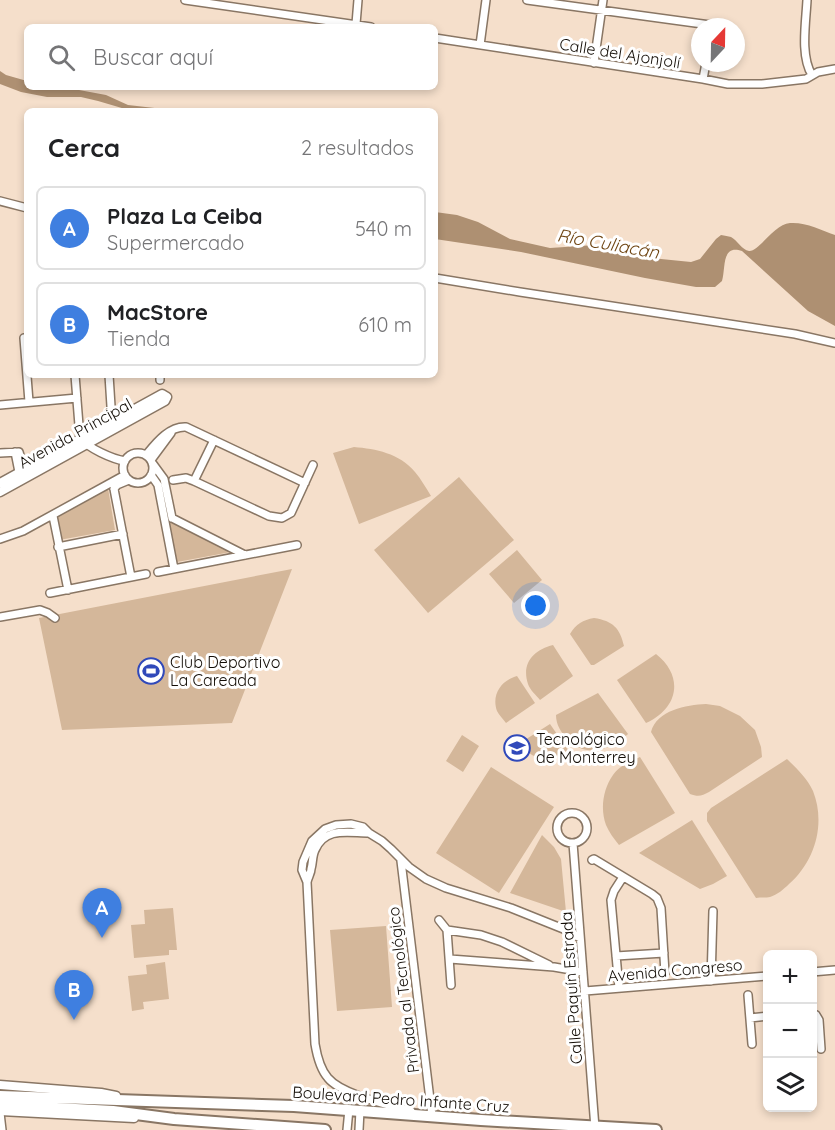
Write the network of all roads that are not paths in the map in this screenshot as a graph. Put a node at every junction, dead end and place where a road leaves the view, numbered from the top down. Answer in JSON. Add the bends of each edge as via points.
{"nodes":[{"id":1,"x":185,"y":0,"type":"edge"},
{"id":2,"x":358,"y":0,"type":"edge"},
{"id":3,"x":486,"y":0,"type":"edge"},
{"id":4,"x":528,"y":0,"type":"edge"},
{"id":5,"x":603,"y":0,"type":"edge"},
{"id":6,"x":807,"y":0,"type":"edge"},
{"id":7,"x":602,"y":10,"type":"junction"},
{"id":8,"x":691,"y":23,"type":"edge"},
{"id":9,"x":356,"y":24,"type":"joint"},
{"id":10,"x":438,"y":38,"type":"edge"},
{"id":11,"x":480,"y":45,"type":"junction"},
{"id":12,"x":594,"y":63,"type":"junction"},
{"id":13,"x":835,"y":69,"type":"edge"},
{"id":14,"x":704,"y":72,"type":"edge"},
{"id":15,"x":812,"y":75,"type":"junction"},
{"id":16,"x":703,"y":79,"type":"junction"},
{"id":17,"x":0,"y":201,"type":"edge"},
{"id":18,"x":24,"y":207,"type":"edge"},
{"id":19,"x":438,"y":278,"type":"edge"},
{"id":20,"x":835,"y":343,"type":"edge"},
{"id":21,"x":27,"y":378,"type":"edge"},
{"id":22,"x":75,"y":378,"type":"edge"},
{"id":23,"x":109,"y":378,"type":"edge"},
{"id":24,"x":77,"y":398,"type":"junction"},
{"id":25,"x":162,"y":399,"type":"dead end"},
{"id":26,"x":29,"y":402,"type":"junction"},
{"id":27,"x":0,"y":405,"type":"edge"},
{"id":28,"x":113,"y":425,"type":"junction"},
{"id":29,"x":214,"y":440,"type":"junction"},
{"id":30,"x":83,"y":441,"type":"junction"},
{"id":31,"x":0,"y":453,"type":"edge"},
{"id":32,"x":150,"y":460,"type":"junction"},
{"id":33,"x":125,"y":461,"type":"junction"},
{"id":34,"x":313,"y":465,"type":"dead end"},
{"id":35,"x":21,"y":471,"type":"junction"},
{"id":36,"x":151,"y":475,"type":"junction"},
{"id":37,"x":127,"y":477,"type":"junction"},
{"id":38,"x":173,"y":480,"type":"dead end"},
{"id":39,"x":194,"y":481,"type":"junction"},
{"id":40,"x":0,"y":483,"type":"edge"},
{"id":41,"x":305,"y":483,"type":"junction"},
{"id":42,"x":111,"y":486,"type":"junction"},
{"id":43,"x":0,"y":492,"type":"edge"},
{"id":44,"x":53,"y":516,"type":"junction"},
{"id":45,"x":168,"y":518,"type":"junction"},
{"id":46,"x":123,"y":534,"type":"junction"},
{"id":47,"x":0,"y":539,"type":"edge"},
{"id":48,"x":297,"y":545,"type":"dead end"},
{"id":49,"x":58,"y":547,"type":"junction"},
{"id":50,"x":245,"y":555,"type":"junction"},
{"id":51,"x":174,"y":569,"type":"junction"},
{"id":52,"x":158,"y":572,"type":"dead end"},
{"id":53,"x":147,"y":574,"type":"dead end"},
{"id":54,"x":131,"y":577,"type":"junction"},
{"id":55,"x":68,"y":590,"type":"junction"},
{"id":56,"x":50,"y":593,"type":"dead end"},
{"id":57,"x":0,"y":616,"type":"edge"},
{"id":58,"x":55,"y":618,"type":"dead end"},
{"id":59,"x":573,"y":843,"type":"junction"},
{"id":60,"x":592,"y":860,"type":"dead end"},
{"id":61,"x":401,"y":861,"type":"junction"},
{"id":62,"x":623,"y":877,"type":"junction"},
{"id":63,"x":713,"y":911,"type":"dead end"},
{"id":64,"x":439,"y":920,"type":"dead end"},
{"id":65,"x":447,"y":930,"type":"junction"},
{"id":66,"x":580,"y":938,"type":"junction"},
{"id":67,"x":664,"y":953,"type":"junction"},
{"id":68,"x":616,"y":957,"type":"junction"},
{"id":69,"x":450,"y":959,"type":"junction"},
{"id":70,"x":554,"y":968,"type":"junction"},
{"id":71,"x":835,"y":970,"type":"edge"},
{"id":72,"x":583,"y":972,"type":"junction"},
{"id":73,"x":817,"y":972,"type":"edge"},
{"id":74,"x":665,"y":973,"type":"dead end"},
{"id":75,"x":763,"y":976,"type":"edge"},
{"id":76,"x":711,"y":981,"type":"junction"},
{"id":77,"x":451,"y":985,"type":"dead end"},
{"id":78,"x":619,"y":988,"type":"junction"},
{"id":79,"x":585,"y":991,"type":"junction"},
{"id":80,"x":748,"y":995,"type":"dead end"},
{"id":81,"x":763,"y":1017,"type":"edge"},
{"id":82,"x":750,"y":1018,"type":"junction"},
{"id":83,"x":817,"y":1018,"type":"edge"},
{"id":84,"x":752,"y":1044,"type":"dead end"},
{"id":85,"x":821,"y":1049,"type":"dead end"},
{"id":86,"x":0,"y":1085,"type":"edge"},
{"id":87,"x":0,"y":1096,"type":"edge"},
{"id":88,"x":143,"y":1101,"type":"junction"},
{"id":89,"x":0,"y":1105,"type":"edge"},
{"id":90,"x":355,"y":1110,"type":"junction"},
{"id":91,"x":0,"y":1112,"type":"edge"},
{"id":92,"x":429,"y":1116,"type":"junction"},
{"id":93,"x":174,"y":1119,"type":"junction"},
{"id":94,"x":595,"y":1128,"type":"edge"},
{"id":95,"x":2,"y":1130,"type":"edge"},
{"id":96,"x":325,"y":1130,"type":"edge"},
{"id":97,"x":347,"y":1130,"type":"edge"},
{"id":98,"x":359,"y":1130,"type":"edge"},
{"id":99,"x":656,"y":1130,"type":"edge"}],
"edges":[{"from":1,"to":9,"type":"street"},
{"from":2,"to":9,"type":"street"},
{"from":3,"to":11,"type":"street"},
{"from":4,"to":7,"type":"street"},
{"from":5,"to":7,"type":"street"},
{"from":6,"to":15,"type":"street","via":[[805,59]]},
{"from":7,"to":8,"type":"street"},
{"from":7,"to":12,"type":"street"},
{"from":10,"to":11,"type":"street","name":"Calle del Ajonjolí"},
{"from":11,"to":12,"type":"street","name":"Calle del Ajonjolí"},
{"from":12,"to":16,"type":"street","name":"Calle del Ajonjolí"},
{"from":13,"to":15,"type":"street","name":"Calle del Ajonjolí"},
{"from":14,"to":16,"type":"street"},
{"from":15,"to":16,"type":"street","name":"Calle del Ajonjolí","via":[[762,84]]},
{"from":17,"to":18,"type":"street"},
{"from":19,"to":20,"type":"street"},
{"from":21,"to":26,"type":"street"},
{"from":22,"to":24,"type":"street"},
{"from":23,"to":28,"type":"street"},
{"from":24,"to":26,"type":"street"},
{"from":24,"to":30,"type":"street"},
{"from":25,"to":28,"type":"street","name":"Avenida Principal"},
{"from":26,"to":27,"type":"street"},
{"from":28,"to":30,"type":"street","name":"Avenida Principal"},
{"from":29,"to":32,"type":"street","via":[[186,427],[178,428]]},
{"from":29,"to":39,"type":"street"},
{"from":29,"to":41,"type":"street"},
{"from":30,"to":33,"type":"street"},
{"from":30,"to":35,"type":"street","name":"Avenida Principal"},
{"from":30,"to":43,"type":"street","name":"Avenida Principal"},
{"from":31,"to":35,"type":"street","via":[[18,453]]},
{"from":32,"to":33,"type":"street","via":[[137,453]]},
{"from":32,"to":36,"type":"street"},
{"from":32,"to":45,"type":"street","via":[[165,483]]},
{"from":33,"to":37,"type":"street"},
{"from":34,"to":41,"type":"street"},
{"from":35,"to":40,"type":"street","name":"Avenida Principal"},
{"from":36,"to":37,"type":"street","via":[[144,482]]},
{"from":36,"to":45,"type":"street"},
{"from":37,"to":42,"type":"street"},
{"from":38,"to":39,"type":"street"},
{"from":39,"to":41,"type":"street","via":[[269,516],[282,518],[291,513]]},
{"from":42,"to":44,"type":"street"},
{"from":42,"to":46,"type":"street"},
{"from":44,"to":47,"type":"street"},
{"from":44,"to":49,"type":"street"},
{"from":45,"to":50,"type":"street"},
{"from":45,"to":51,"type":"street"},
{"from":46,"to":49,"type":"street"},
{"from":46,"to":54,"type":"street"},
{"from":48,"to":50,"type":"street"},
{"from":49,"to":55,"type":"street"},
{"from":50,"to":51,"type":"street"},
{"from":51,"to":52,"type":"street"},
{"from":53,"to":54,"type":"street"},
{"from":54,"to":55,"type":"street"},
{"from":55,"to":56,"type":"street"},
{"from":57,"to":58,"type":"street","via":[[40,610]]},
{"from":59,"to":59,"type":"street","via":[[584,838],[587,828],[583,817],[568,813],[556,829],[561,839]]},
{"from":59,"to":66,"type":"street","name":"Calle Paquín Estrada"},
{"from":60,"to":62,"type":"street"},
{"from":61,"to":66,"type":"street","via":[[434,883],[511,908]]},
{"from":61,"to":92,"type":"street","name":"Privada al Tecnológico"},
{"from":61,"to":92,"type":"street","via":[[369,833],[334,833],[315,849],[307,882],[315,1044],[323,1071],[339,1087]]},
{"from":62,"to":67,"type":"street","via":[[657,898]]},
{"from":62,"to":68,"type":"street","via":[[611,900]]},
{"from":63,"to":76,"type":"street"},
{"from":64,"to":65,"type":"street"},
{"from":65,"to":69,"type":"street"},
{"from":65,"to":70,"type":"street","via":[[502,942]]},
{"from":66,"to":72,"type":"street","name":"Calle Paquín Estrada"},
{"from":67,"to":68,"type":"street"},
{"from":67,"to":74,"type":"street"},
{"from":68,"to":78,"type":"street"},
{"from":69,"to":70,"type":"street"},
{"from":69,"to":77,"type":"street"},
{"from":70,"to":72,"type":"street"},
{"from":71,"to":73,"type":"street"},
{"from":72,"to":79,"type":"street","name":"Calle Paquín Estrada"},
{"from":75,"to":76,"type":"street","name":"Avenida Congreso"},
{"from":76,"to":78,"type":"street","name":"Avenida Congreso"},
{"from":78,"to":79,"type":"street","name":"Avenida Congreso"},
{"from":79,"to":94,"type":"street","name":"Calle Paquín Estrada"},
{"from":80,"to":82,"type":"street"},
{"from":81,"to":82,"type":"street"},
{"from":82,"to":84,"type":"street"},
{"from":83,"to":85,"type":"street"},
{"from":86,"to":88,"type":"street","name":"Boulevard Pedro Infante Cruz","via":[[101,1093]]},
{"from":87,"to":88,"type":"highway","name":"Boulevard Pedro Infante Cruz"},
{"from":88,"to":90,"type":"highway","name":"Boulevard Pedro Infante Cruz"},
{"from":89,"to":93,"type":"highway","via":[[113,1111]]},
{"from":90,"to":92,"type":"highway","name":"Boulevard Pedro Infante Cruz"},
{"from":90,"to":97,"type":"street"},
{"from":90,"to":98,"type":"street"},
{"from":91,"to":93,"type":"street"},
{"from":91,"to":95,"type":"street"},
{"from":92,"to":94,"type":"highway","name":"Boulevard Pedro Infante Cruz"},
{"from":93,"to":96,"type":"highway"},
{"from":94,"to":99,"type":"highway","name":"Boulevard Pedro Infante Cruz"}]}
